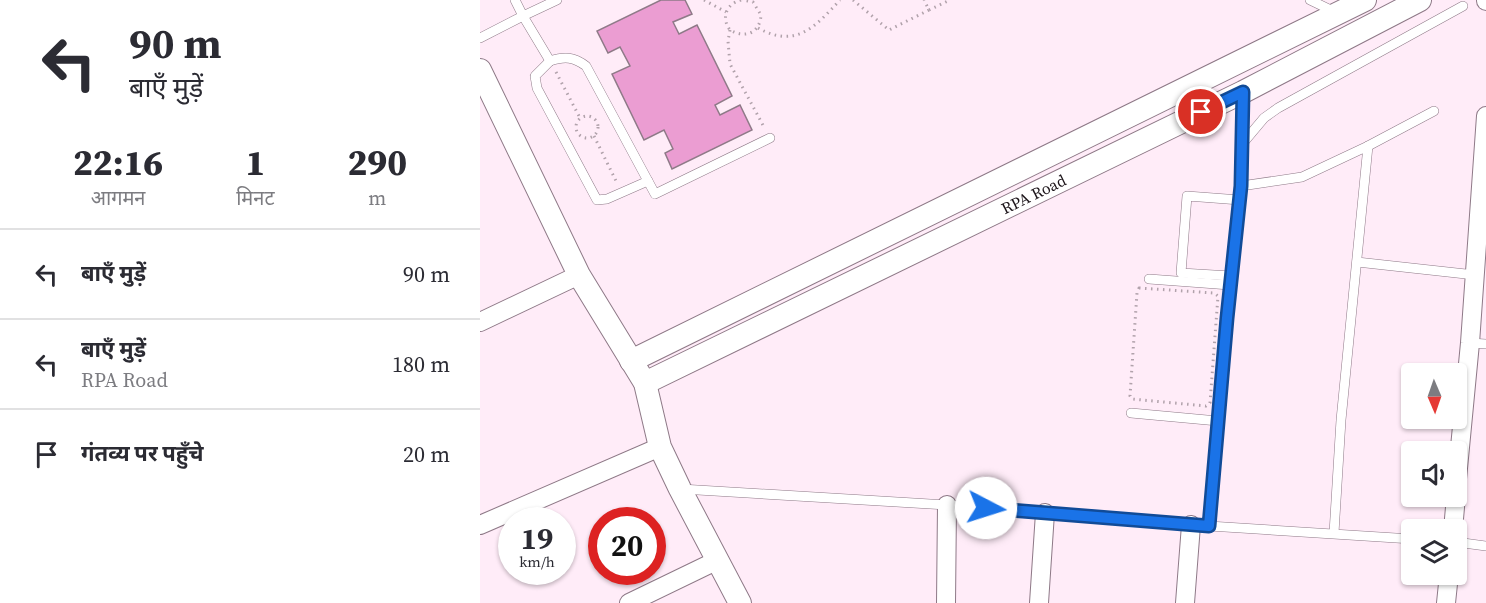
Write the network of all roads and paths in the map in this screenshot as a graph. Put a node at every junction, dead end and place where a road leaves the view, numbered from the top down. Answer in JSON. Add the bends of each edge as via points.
{"nodes":[{"id":1,"x":515,"y":0,"type":"edge"},
{"id":2,"x":557,"y":0,"type":"edge"},
{"id":3,"x":704,"y":0,"type":"edge"},
{"id":4,"x":741,"y":0,"type":"edge"},
{"id":5,"x":840,"y":0,"type":"edge"},
{"id":6,"x":853,"y":0,"type":"edge"},
{"id":7,"x":924,"y":0,"type":"edge"},
{"id":8,"x":950,"y":0,"type":"edge"},
{"id":9,"x":1310,"y":0,"type":"edge"},
{"id":10,"x":1365,"y":0,"type":"edge"},
{"id":11,"x":1420,"y":0,"type":"edge"},
{"id":12,"x":1463,"y":6,"type":"dead end"},
{"id":13,"x":929,"y":10,"type":"junction"},
{"id":14,"x":726,"y":12,"type":"junction"},
{"id":15,"x":1340,"y":14,"type":"junction"},
{"id":16,"x":523,"y":16,"type":"junction"},
{"id":17,"x":758,"y":27,"type":"junction"},
{"id":18,"x":730,"y":30,"type":"junction"},
{"id":19,"x":480,"y":38,"type":"edge"},
{"id":20,"x":550,"y":61,"type":"junction"},
{"id":21,"x":480,"y":70,"type":"edge"},
{"id":22,"x":1243,"y":92,"type":"junction"},
{"id":23,"x":1434,"y":111,"type":"dead end"},
{"id":24,"x":1486,"y":116,"type":"edge"},
{"id":25,"x":580,"y":118,"type":"junction"},
{"id":26,"x":594,"y":136,"type":"junction"},
{"id":27,"x":770,"y":138,"type":"joint"},
{"id":28,"x":1243,"y":143,"type":"junction"},
{"id":29,"x":1368,"y":146,"type":"junction"},
{"id":30,"x":648,"y":181,"type":"junction"},
{"id":31,"x":1241,"y":186,"type":"junction"},
{"id":32,"x":622,"y":193,"type":"junction"},
{"id":33,"x":1240,"y":200,"type":"junction"},
{"id":34,"x":1357,"y":262,"type":"junction"},
{"id":35,"x":816,"y":270,"type":"junction"},
{"id":36,"x":579,"y":275,"type":"junction"},
{"id":37,"x":1475,"y":275,"type":"junction"},
{"id":38,"x":1181,"y":277,"type":"junction"},
{"id":39,"x":1149,"y":279,"type":"dead end"},
{"id":40,"x":1231,"y":280,"type":"junction"},
{"id":41,"x":828,"y":293,"type":"junction"},
{"id":42,"x":480,"y":322,"type":"edge"},
{"id":43,"x":1478,"y":344,"type":"edge"},
{"id":44,"x":631,"y":361,"type":"junction"},
{"id":45,"x":645,"y":383,"type":"junction"},
{"id":46,"x":1210,"y":403,"type":"joint"},
{"id":47,"x":1131,"y":412,"type":"dead end"},
{"id":48,"x":1218,"y":421,"type":"junction"},
{"id":49,"x":1463,"y":441,"type":"edge"},
{"id":50,"x":660,"y":447,"type":"junction"},
{"id":51,"x":680,"y":489,"type":"junction"},
{"id":52,"x":946,"y":505,"type":"junction"},
{"id":53,"x":1045,"y":513,"type":"junction"},
{"id":54,"x":480,"y":525,"type":"edge"},
{"id":55,"x":1200,"y":525,"type":"junction"},
{"id":56,"x":1334,"y":533,"type":"junction"},
{"id":57,"x":1401,"y":538,"type":"edge"},
{"id":58,"x":1467,"y":543,"type":"edge"},
{"id":59,"x":1486,"y":546,"type":"edge"},
{"id":60,"x":718,"y":560,"type":"junction"},
{"id":61,"x":1448,"y":585,"type":"edge"},
{"id":62,"x":629,"y":603,"type":"edge"},
{"id":63,"x":740,"y":603,"type":"edge"},
{"id":64,"x":946,"y":603,"type":"edge"},
{"id":65,"x":1039,"y":603,"type":"edge"},
{"id":66,"x":1185,"y":603,"type":"edge"},
{"id":67,"x":1446,"y":603,"type":"edge"}],
"edges":[{"from":1,"to":16,"type":"lane"},
{"from":2,"to":16,"type":"lane"},
{"from":3,"to":14,"type":"path"},
{"from":4,"to":14,"type":"path","via":[[731,4]]},
{"from":4,"to":17,"type":"path","via":[[753,3],[759,11]]},
{"from":5,"to":17,"type":"path","via":[[799,36],[778,36]]},
{"from":6,"to":13,"type":"path","via":[[890,30]]},
{"from":7,"to":13,"type":"path"},
{"from":8,"to":13,"type":"path"},
{"from":9,"to":15,"type":"lane"},
{"from":10,"to":15,"type":"street"},
{"from":11,"to":22,"type":"street","name":"RPA Road"},
{"from":12,"to":28,"type":"lane","via":[[1278,108]]},
{"from":14,"to":18,"type":"path"},
{"from":15,"to":35,"type":"street"},
{"from":16,"to":19,"type":"lane"},
{"from":16,"to":20,"type":"lane"},
{"from":17,"to":18,"type":"path","via":[[743,35]]},
{"from":18,"to":27,"type":"path","via":[[727,56]]},
{"from":20,"to":25,"type":"path"},
{"from":20,"to":30,"type":"lane","via":[[569,58],[586,66]]},
{"from":20,"to":32,"type":"lane","via":[[535,76],[547,109],[597,200]]},
{"from":21,"to":36,"type":"street"},
{"from":22,"to":28,"type":"lane"},
{"from":22,"to":41,"type":"street","name":"RPA Road"},
{"from":23,"to":29,"type":"lane"},
{"from":24,"to":37,"type":"street"},
{"from":25,"to":26,"type":"path","via":[[576,125],[579,135],[587,139]]},
{"from":25,"to":26,"type":"path","via":[[597,120],[598,131]]},
{"from":26,"to":32,"type":"path"},
{"from":27,"to":30,"type":"lane","via":[[655,194]]},
{"from":28,"to":31,"type":"lane"},
{"from":29,"to":31,"type":"lane","via":[[1302,177]]},
{"from":29,"to":34,"type":"lane"},
{"from":30,"to":32,"type":"lane"},
{"from":31,"to":33,"type":"lane"},
{"from":33,"to":38,"type":"lane","via":[[1187,196]]},
{"from":33,"to":40,"type":"lane"},
{"from":34,"to":37,"type":"lane"},
{"from":34,"to":56,"type":"lane"},
{"from":35,"to":41,"type":"street"},
{"from":35,"to":44,"type":"street"},
{"from":36,"to":42,"type":"street"},
{"from":36,"to":44,"type":"street"},
{"from":37,"to":43,"type":"street"},
{"from":38,"to":39,"type":"lane"},
{"from":38,"to":40,"type":"lane"},
{"from":40,"to":48,"type":"lane"},
{"from":41,"to":45,"type":"street","name":"RPA Road"},
{"from":43,"to":49,"type":"street"},
{"from":44,"to":45,"type":"street"},
{"from":45,"to":50,"type":"street"},
{"from":46,"to":46,"type":"path","via":[[1206,406],[1130,396],[1139,288],[1218,296]]},
{"from":47,"to":48,"type":"lane"},
{"from":48,"to":55,"type":"lane"},
{"from":50,"to":51,"type":"street"},
{"from":50,"to":54,"type":"street"},
{"from":51,"to":52,"type":"lane"},
{"from":51,"to":60,"type":"street"},
{"from":52,"to":53,"type":"lane"},
{"from":52,"to":64,"type":"street"},
{"from":53,"to":55,"type":"lane"},
{"from":53,"to":65,"type":"street"},
{"from":55,"to":56,"type":"lane"},
{"from":55,"to":66,"type":"street"},
{"from":56,"to":57,"type":"lane"},
{"from":58,"to":59,"type":"lane"},
{"from":60,"to":62,"type":"street"},
{"from":60,"to":63,"type":"street"},
{"from":61,"to":67,"type":"street"}]}
